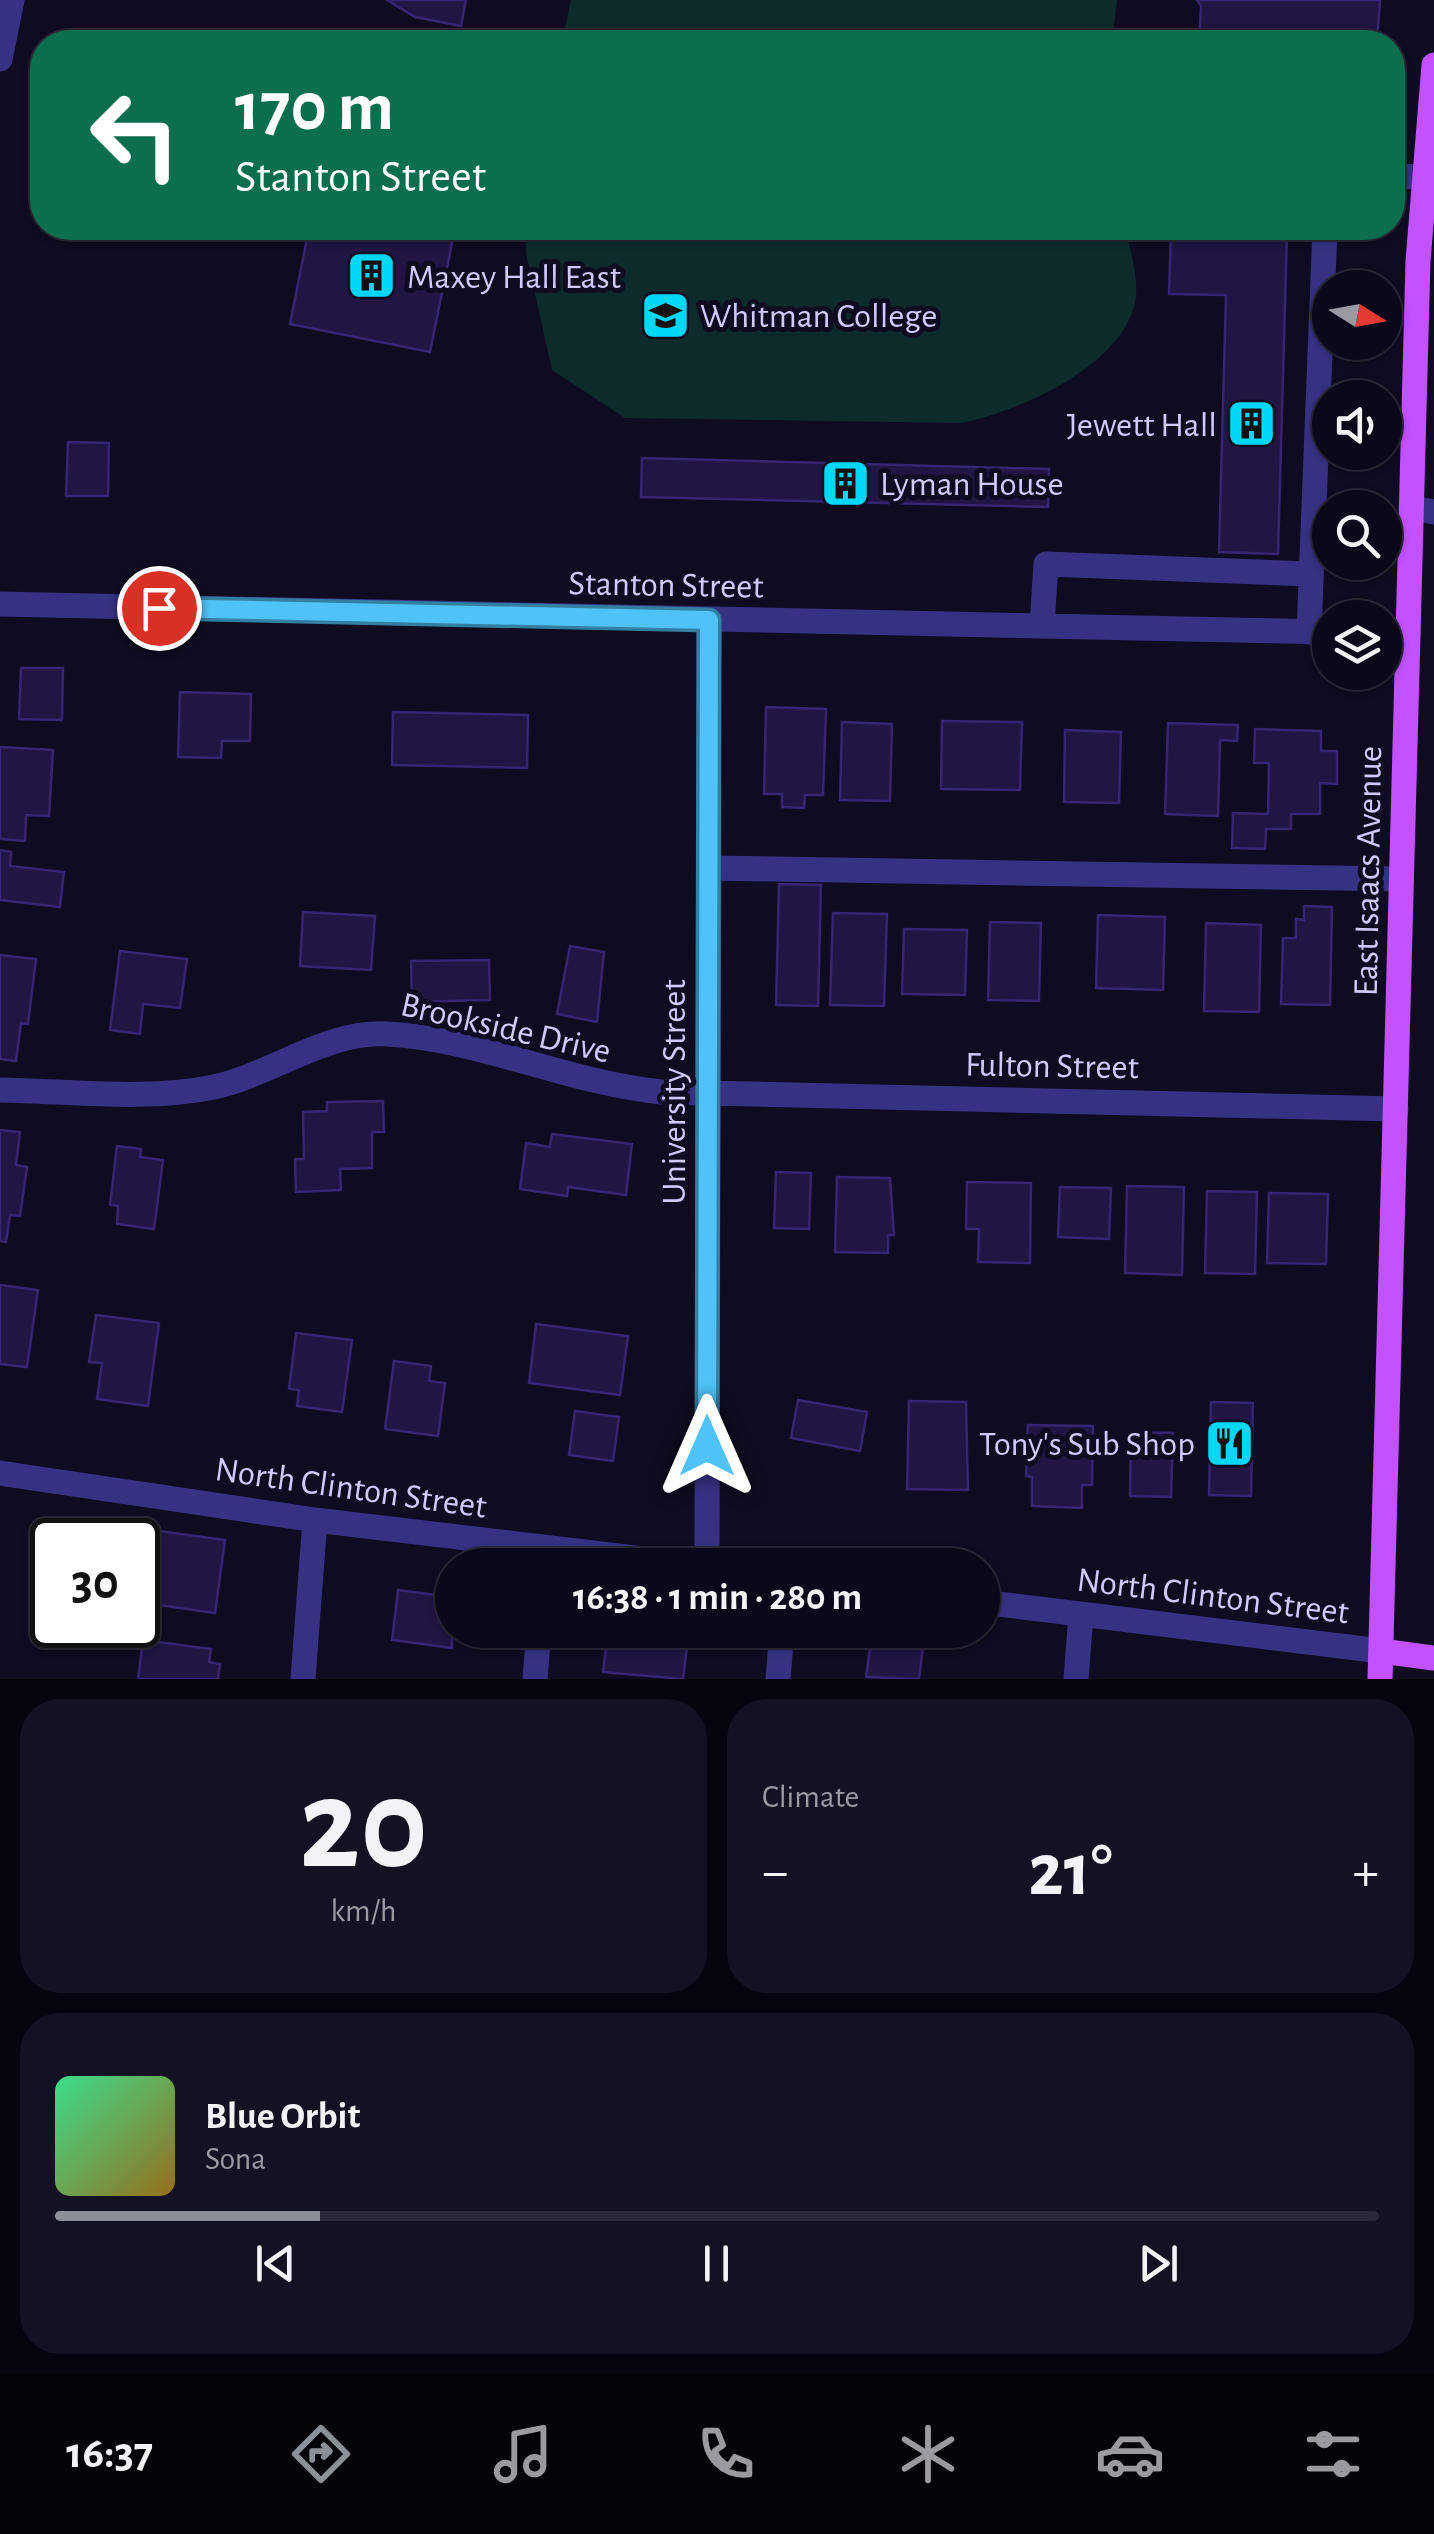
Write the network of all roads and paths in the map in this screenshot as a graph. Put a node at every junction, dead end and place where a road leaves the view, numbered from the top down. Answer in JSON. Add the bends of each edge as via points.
{"nodes":[{"id":1,"x":12,"y":0,"type":"edge"},
{"id":2,"x":0,"y":59,"type":"edge"},
{"id":3,"x":1434,"y":64,"type":"edge"},
{"id":4,"x":1405,"y":176,"type":"edge"},
{"id":5,"x":1425,"y":177,"type":"junction"},
{"id":6,"x":1325,"y":240,"type":"edge"},
{"id":7,"x":1423,"y":510,"type":"edge"},
{"id":8,"x":1311,"y":574,"type":"junction"},
{"id":9,"x":1315,"y":600,"type":"edge"},
{"id":10,"x":0,"y":604,"type":"edge"},
{"id":11,"x":1402,"y":606,"type":"edge"},
{"id":12,"x":709,"y":620,"type":"junction"},
{"id":13,"x":1042,"y":626,"type":"junction"},
{"id":14,"x":1312,"y":632,"type":"edge"},
{"id":15,"x":1397,"y":690,"type":"edge"},
{"id":16,"x":709,"y":868,"type":"junction"},
{"id":17,"x":1401,"y":879,"type":"junction"},
{"id":18,"x":0,"y":1090,"type":"edge"},
{"id":19,"x":707,"y":1091,"type":"junction"},
{"id":20,"x":1396,"y":1109,"type":"junction"},
{"id":21,"x":0,"y":1474,"type":"edge"},
{"id":22,"x":315,"y":1520,"type":"junction"},
{"id":23,"x":494,"y":1548,"type":"edge"},
{"id":24,"x":707,"y":1548,"type":"edge"},
{"id":25,"x":1000,"y":1604,"type":"edge"},
{"id":26,"x":1081,"y":1614,"type":"junction"},
{"id":27,"x":538,"y":1648,"type":"edge"},
{"id":28,"x":781,"y":1648,"type":"edge"},
{"id":29,"x":1381,"y":1652,"type":"junction"},
{"id":30,"x":1434,"y":1658,"type":"edge"},
{"id":31,"x":303,"y":1679,"type":"edge"},
{"id":32,"x":535,"y":1679,"type":"edge"},
{"id":33,"x":778,"y":1679,"type":"edge"},
{"id":34,"x":1076,"y":1679,"type":"edge"},
{"id":35,"x":1380,"y":1679,"type":"edge"}],
"edges":[{"from":1,"to":2,"type":"street"},
{"from":3,"to":5,"type":"main road","name":"East Isaacs Avenue"},
{"from":4,"to":5,"type":"street"},
{"from":5,"to":7,"type":"main road","name":"East Isaacs Avenue"},
{"from":6,"to":8,"type":"street"},
{"from":7,"to":11,"type":"main road","name":"East Isaacs Avenue"},
{"from":8,"to":9,"type":"street"},
{"from":8,"to":13,"type":"street","via":[[1046,564]]},
{"from":10,"to":12,"type":"street","name":"Stanton Street"},
{"from":12,"to":13,"type":"street","name":"Stanton Street"},
{"from":12,"to":16,"type":"street","name":"University Street"},
{"from":13,"to":14,"type":"street","name":"Stanton Street"},
{"from":15,"to":17,"type":"main road","name":"East Isaacs Avenue"},
{"from":16,"to":17,"type":"street"},
{"from":16,"to":19,"type":"street","name":"University Street"},
{"from":17,"to":20,"type":"main road","name":"East Isaacs Avenue"},
{"from":18,"to":19,"type":"street","name":"Brookside Drive","via":[[208,1088],[272,1070],[344,1036],[385,1034],[467,1047],[614,1088]]},
{"from":19,"to":20,"type":"street","name":"Fulton Street"},
{"from":19,"to":24,"type":"street","name":"University Street"},
{"from":20,"to":29,"type":"main road","name":"East Isaacs Avenue"},
{"from":21,"to":22,"type":"street","name":"North Clinton Street"},
{"from":22,"to":23,"type":"street","name":"North Clinton Street"},
{"from":22,"to":31,"type":"street"},
{"from":25,"to":26,"type":"street","name":"North Clinton Street"},
{"from":26,"to":29,"type":"street","name":"North Clinton Street"},
{"from":26,"to":34,"type":"street"},
{"from":27,"to":32,"type":"street"},
{"from":28,"to":33,"type":"street"},
{"from":29,"to":30,"type":"main road","name":"North Clinton Street"},
{"from":29,"to":35,"type":"main road","name":"East Isaacs Avenue"}]}
